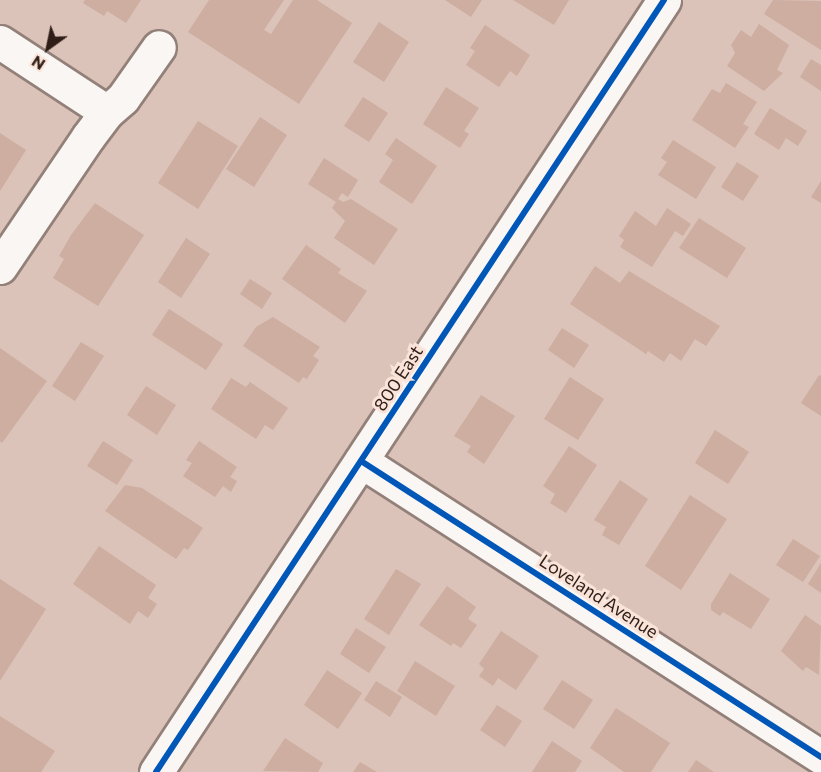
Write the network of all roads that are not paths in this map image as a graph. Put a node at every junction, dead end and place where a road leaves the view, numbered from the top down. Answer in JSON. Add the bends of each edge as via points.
{"nodes":[{"id":1,"x":664,"y":0,"type":"edge"},
{"id":2,"x":0,"y":42,"type":"edge"},
{"id":3,"x":159,"y":47,"type":"dead end"},
{"id":4,"x":107,"y":112,"type":"junction"},
{"id":5,"x":0,"y":267,"type":"edge"},
{"id":6,"x":361,"y":461,"type":"junction"},
{"id":7,"x":810,"y":760,"type":"edge"},
{"id":8,"x":156,"y":772,"type":"edge"}],
"edges":[{"from":1,"to":6,"type":"street","name":"800 East"},
{"from":2,"to":4,"type":"street"},
{"from":3,"to":4,"type":"street","via":[[123,98]]},
{"from":4,"to":5,"type":"street"},
{"from":6,"to":7,"type":"street","name":"Loveland Avenue"},
{"from":6,"to":8,"type":"street","name":"800 East"}]}
